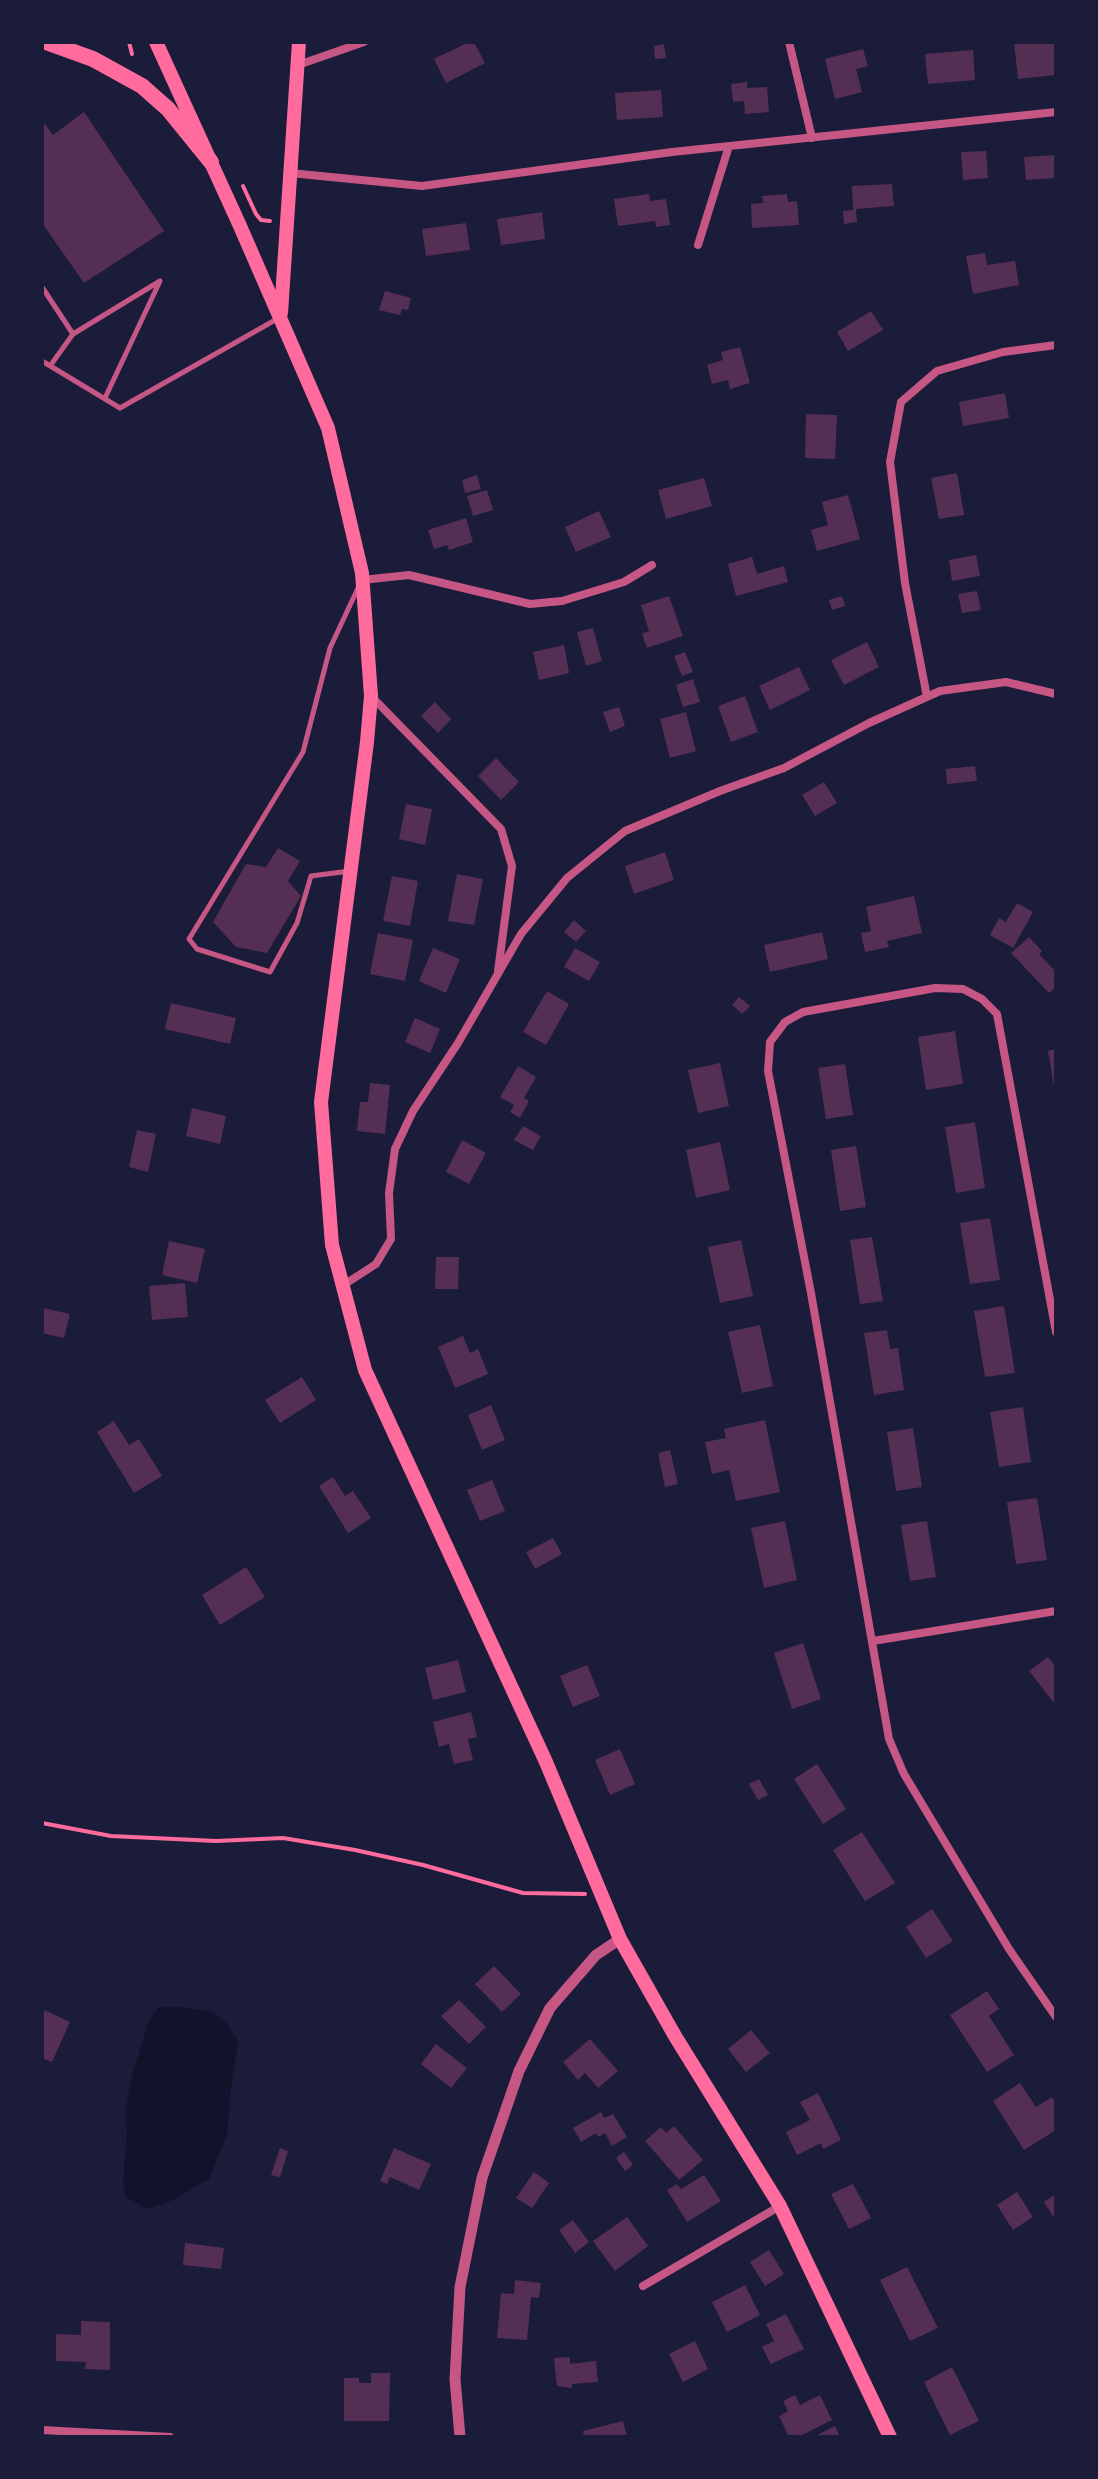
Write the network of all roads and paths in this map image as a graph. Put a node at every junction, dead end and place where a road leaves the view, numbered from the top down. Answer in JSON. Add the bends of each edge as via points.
{"nodes":[{"id":1,"x":46,"y":42,"type":"edge"},
{"id":2,"x":129,"y":42,"type":"edge"},
{"id":3,"x":156,"y":42,"type":"edge"},
{"id":4,"x":299,"y":42,"type":"edge"},
{"id":5,"x":364,"y":42,"type":"edge"},
{"id":6,"x":789,"y":42,"type":"edge"},
{"id":7,"x":132,"y":54,"type":"dead end"},
{"id":8,"x":298,"y":65,"type":"junction"},
{"id":9,"x":1056,"y":112,"type":"edge"},
{"id":10,"x":812,"y":138,"type":"junction"},
{"id":11,"x":729,"y":146,"type":"junction"},
{"id":12,"x":211,"y":162,"type":"junction"},
{"id":13,"x":289,"y":173,"type":"junction"},
{"id":14,"x":698,"y":245,"type":"dead end"},
{"id":15,"x":42,"y":287,"type":"edge"},
{"id":16,"x":280,"y":317,"type":"junction"},
{"id":17,"x":73,"y":334,"type":"junction"},
{"id":18,"x":1056,"y":345,"type":"edge"},
{"id":19,"x":42,"y":361,"type":"edge"},
{"id":20,"x":50,"y":366,"type":"junction"},
{"id":21,"x":105,"y":398,"type":"junction"},
{"id":22,"x":652,"y":565,"type":"dead end"},
{"id":23,"x":362,"y":580,"type":"junction"},
{"id":24,"x":1056,"y":694,"type":"edge"},
{"id":25,"x":371,"y":696,"type":"junction"},
{"id":26,"x":927,"y":697,"type":"junction"},
{"id":27,"x":350,"y":871,"type":"junction"},
{"id":28,"x":497,"y":975,"type":"junction"},
{"id":29,"x":342,"y":1286,"type":"junction"},
{"id":30,"x":1056,"y":1332,"type":"edge"},
{"id":31,"x":1056,"y":1611,"type":"edge"},
{"id":32,"x":873,"y":1641,"type":"junction"},
{"id":33,"x":42,"y":1823,"type":"edge"},
{"id":34,"x":600,"y":1894,"type":"junction"},
{"id":35,"x":620,"y":1939,"type":"junction"},
{"id":36,"x":1056,"y":2017,"type":"edge"},
{"id":37,"x":780,"y":2206,"type":"junction"},
{"id":38,"x":643,"y":2286,"type":"dead end"},
{"id":39,"x":42,"y":2430,"type":"edge"},
{"id":40,"x":170,"y":2437,"type":"edge"},
{"id":41,"x":460,"y":2437,"type":"edge"},
{"id":42,"x":890,"y":2437,"type":"edge"}],
"edges":[{"from":1,"to":12,"type":"highway","via":[[93,59],[142,86]]},
{"from":2,"to":7,"type":"path"},
{"from":3,"to":12,"type":"main road"},
{"from":4,"to":8,"type":"main road"},
{"from":5,"to":8,"type":"street"},
{"from":6,"to":10,"type":"street"},
{"from":8,"to":13,"type":"main road"},
{"from":9,"to":10,"type":"street"},
{"from":10,"to":11,"type":"street"},
{"from":11,"to":13,"type":"street","via":[[422,186]]},
{"from":11,"to":14,"type":"street"},
{"from":12,"to":16,"type":"main road"},
{"from":13,"to":16,"type":"main road"},
{"from":15,"to":17,"type":"lane"},
{"from":16,"to":21,"type":"lane","via":[[120,408]]},
{"from":16,"to":23,"type":"main road","via":[[328,428]]},
{"from":17,"to":20,"type":"lane"},
{"from":17,"to":21,"type":"lane","via":[[160,281]]},
{"from":18,"to":26,"type":"street","via":[[1003,352],[937,371],[901,402],[890,462],[905,583]]},
{"from":19,"to":20,"type":"lane"},
{"from":20,"to":21,"type":"lane"},
{"from":22,"to":23,"type":"street","via":[[624,582],[562,601],[530,604],[409,575]]},
{"from":23,"to":25,"type":"main road"},
{"from":23,"to":27,"type":"lane","via":[[330,648],[303,752],[189,939],[197,949],[270,972],[297,923],[311,876]]},
{"from":24,"to":26,"type":"street","via":[[1006,682]]},
{"from":25,"to":27,"type":"main road"},
{"from":25,"to":28,"type":"street","via":[[501,829],[512,866]]},
{"from":26,"to":28,"type":"street","via":[[784,768],[625,831],[567,878],[521,934]]},
{"from":27,"to":29,"type":"main road","via":[[321,1102],[332,1245]]},
{"from":28,"to":29,"type":"street","via":[[395,1149],[389,1193],[391,1239],[376,1264]]},
{"from":29,"to":34,"type":"main road","via":[[365,1370],[546,1762]]},
{"from":30,"to":32,"type":"street","via":[[997,1014],[963,989],[935,988],[803,1012],[785,1022],[770,1042],[768,1071]]},
{"from":31,"to":32,"type":"street"},
{"from":32,"to":36,"type":"street","via":[[889,1739],[904,1774]]},
{"from":33,"to":34,"type":"path","via":[[111,1836],[283,1838],[423,1865],[523,1893]]},
{"from":34,"to":35,"type":"main road"},
{"from":35,"to":37,"type":"main road"},
{"from":35,"to":41,"type":"street","via":[[596,1955],[550,2008],[519,2071],[482,2178],[460,2287],[455,2379]]},
{"from":37,"to":38,"type":"street"},
{"from":37,"to":42,"type":"main road"},
{"from":39,"to":40,"type":"street"}]}
